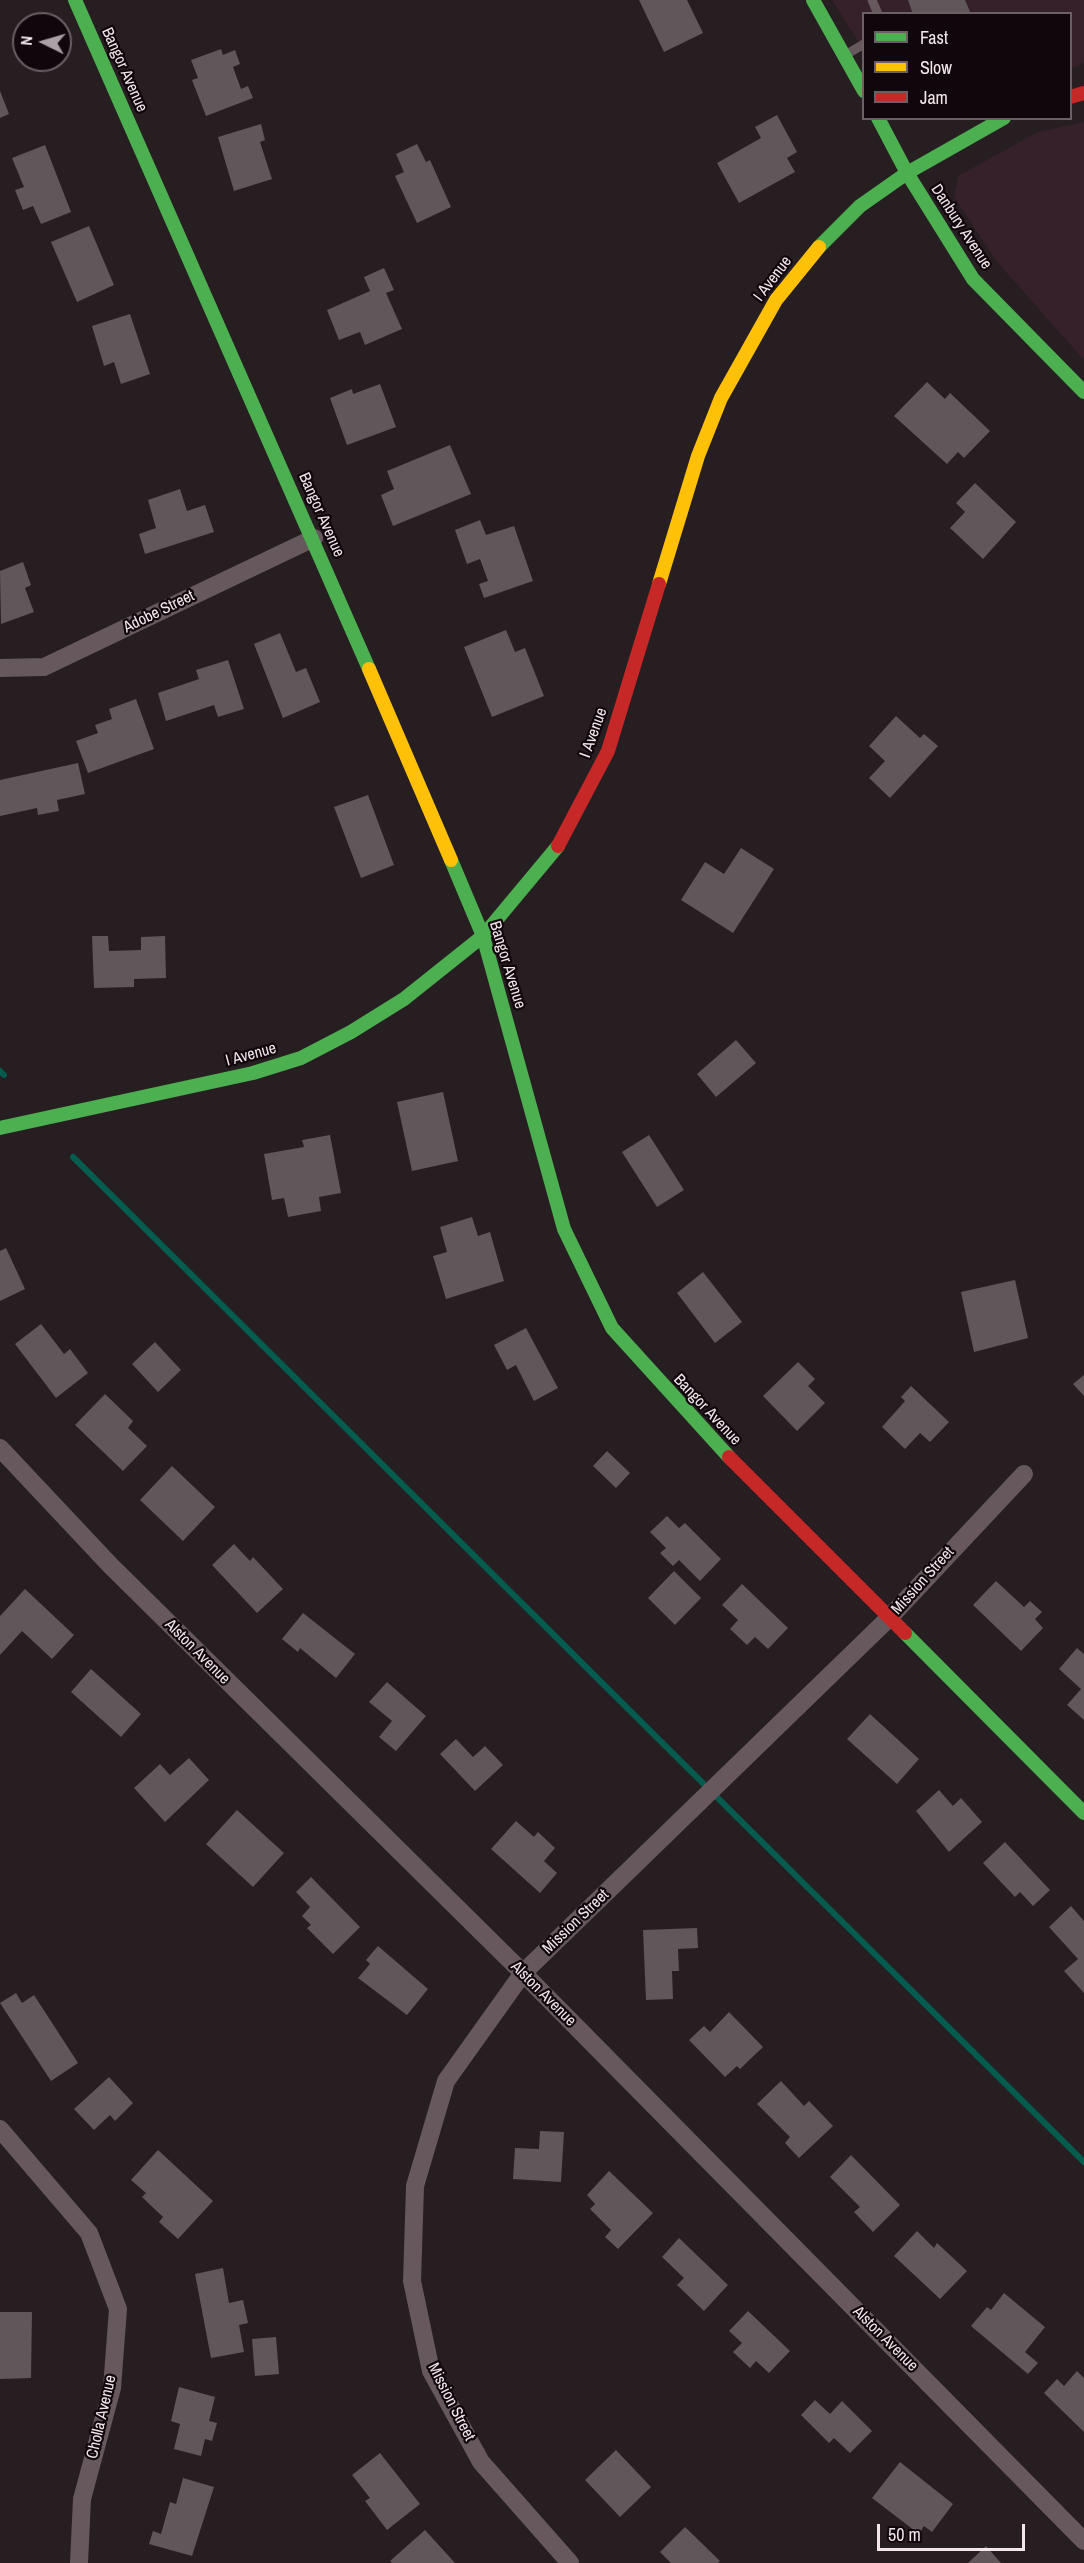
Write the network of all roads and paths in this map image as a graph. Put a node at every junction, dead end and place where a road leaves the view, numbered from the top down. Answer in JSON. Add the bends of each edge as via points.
{"nodes":[{"id":1,"x":75,"y":0,"type":"edge"},
{"id":2,"x":813,"y":0,"type":"edge"},
{"id":3,"x":862,"y":45,"type":"edge"},
{"id":4,"x":845,"y":56,"type":"junction"},
{"id":5,"x":862,"y":87,"type":"edge"},
{"id":6,"x":879,"y":120,"type":"edge"},
{"id":7,"x":998,"y":120,"type":"edge"},
{"id":8,"x":907,"y":173,"type":"junction"},
{"id":9,"x":1084,"y":391,"type":"edge"},
{"id":10,"x":314,"y":538,"type":"junction"},
{"id":11,"x":0,"y":668,"type":"edge"},
{"id":12,"x":483,"y":936,"type":"junction"},
{"id":13,"x":0,"y":1128,"type":"edge"},
{"id":14,"x":0,"y":1448,"type":"edge"},
{"id":15,"x":1024,"y":1474,"type":"dead end"},
{"id":16,"x":889,"y":1618,"type":"junction"},
{"id":17,"x":1084,"y":1813,"type":"edge"},
{"id":18,"x":523,"y":1973,"type":"junction"},
{"id":19,"x":0,"y":2129,"type":"edge"},
{"id":20,"x":1084,"y":2541,"type":"edge"},
{"id":21,"x":79,"y":2563,"type":"edge"},
{"id":22,"x":570,"y":2563,"type":"edge"}],
"edges":[{"from":1,"to":10,"type":"street","name":"Bangor Avenue"},
{"from":2,"to":4,"type":"street"},
{"from":3,"to":4,"type":"lane"},
{"from":4,"to":5,"type":"street"},
{"from":6,"to":8,"type":"street","name":"Danbury Avenue"},
{"from":7,"to":8,"type":"street","name":"I Avenue"},
{"from":8,"to":9,"type":"street","name":"Danbury Avenue","via":[[974,279]]},
{"from":8,"to":12,"type":"street","name":"I Avenue","via":[[860,206],[814,252],[776,300],[750,343],[721,398],[698,456],[608,751],[562,841]]},
{"from":10,"to":11,"type":"street","name":"Adobe Street","via":[[44,667]]},
{"from":10,"to":12,"type":"street","name":"Bangor Avenue"},
{"from":12,"to":13,"type":"street","name":"I Avenue","via":[[404,999],[301,1058],[253,1073]]},
{"from":12,"to":16,"type":"street","name":"Bangor Avenue","via":[[564,1229],[612,1328],[708,1436]]},
{"from":14,"to":18,"type":"street","name":"Alston Avenue","via":[[110,1565]]},
{"from":15,"to":16,"type":"street","name":"Mission Street"},
{"from":16,"to":17,"type":"street","name":"Bangor Avenue"},
{"from":16,"to":18,"type":"street","name":"Mission Street"},
{"from":18,"to":20,"type":"street","name":"Alston Avenue"},
{"from":18,"to":22,"type":"street","name":"Mission Street","via":[[446,2081],[414,2186],[412,2281],[431,2371],[481,2462]]},
{"from":19,"to":21,"type":"street","name":"Cholla Avenue","via":[[89,2233],[118,2309],[112,2388],[82,2499]]}]}
